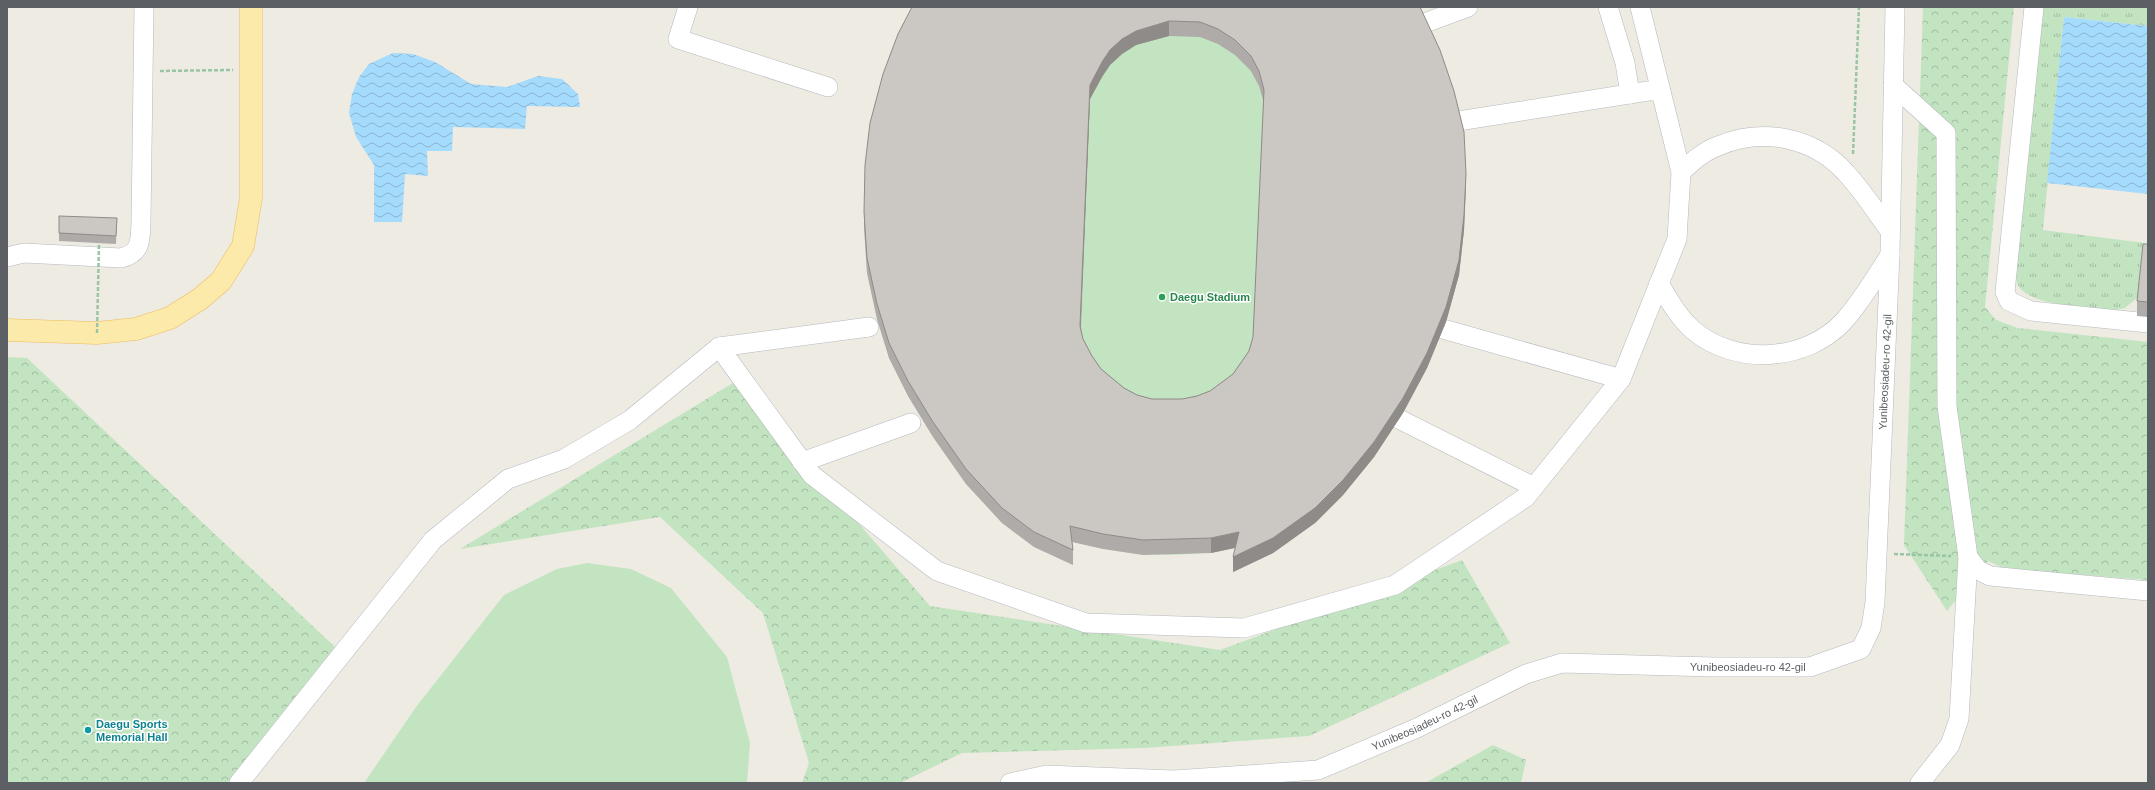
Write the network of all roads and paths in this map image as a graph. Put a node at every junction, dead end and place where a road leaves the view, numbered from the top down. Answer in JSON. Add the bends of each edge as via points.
{"nodes":[{"id":1,"x":144,"y":7,"type":"edge"},
{"id":2,"x":251,"y":7,"type":"edge"},
{"id":3,"x":688,"y":7,"type":"edge"},
{"id":4,"x":1468,"y":7,"type":"edge"},
{"id":5,"x":1608,"y":7,"type":"edge"},
{"id":6,"x":1640,"y":7,"type":"edge"},
{"id":7,"x":1859,"y":7,"type":"edge"},
{"id":8,"x":1895,"y":7,"type":"edge"},
{"id":9,"x":2034,"y":7,"type":"edge"},
{"id":10,"x":1422,"y":24,"type":"edge"},
{"id":11,"x":251,"y":70,"type":"junction"},
{"id":12,"x":143,"y":71,"type":"junction"},
{"id":13,"x":1893,"y":85,"type":"junction"},
{"id":14,"x":828,"y":87,"type":"dead end"},
{"id":15,"x":1659,"y":91,"type":"junction"},
{"id":16,"x":1630,"y":94,"type":"junction"},
{"id":17,"x":1458,"y":121,"type":"edge"},
{"id":18,"x":1681,"y":172,"type":"junction"},
{"id":19,"x":1852,"y":180,"type":"junction"},
{"id":20,"x":1890,"y":231,"type":"junction"},
{"id":21,"x":99,"y":243,"type":"edge"},
{"id":22,"x":1890,"y":254,"type":"junction"},
{"id":23,"x":7,"y":257,"type":"edge"},
{"id":24,"x":1659,"y":283,"type":"junction"},
{"id":25,"x":2148,"y":323,"type":"edge"},
{"id":26,"x":869,"y":327,"type":"dead end"},
{"id":27,"x":1443,"y":329,"type":"edge"},
{"id":28,"x":7,"y":330,"type":"edge"},
{"id":29,"x":97,"y":333,"type":"junction"},
{"id":30,"x":719,"y":347,"type":"junction"},
{"id":31,"x":1621,"y":379,"type":"junction"},
{"id":32,"x":1399,"y":419,"type":"edge"},
{"id":33,"x":911,"y":423,"type":"dead end"},
{"id":34,"x":802,"y":462,"type":"junction"},
{"id":35,"x":1534,"y":487,"type":"junction"},
{"id":36,"x":1877,"y":554,"type":"junction"},
{"id":37,"x":1968,"y":557,"type":"junction"},
{"id":38,"x":2148,"y":591,"type":"edge"},
{"id":39,"x":243,"y":781,"type":"edge"},
{"id":40,"x":1010,"y":783,"type":"edge"},
{"id":41,"x":1920,"y":783,"type":"edge"}],
"edges":[{"from":1,"to":12,"type":"street"},
{"from":2,"to":11,"type":"main road"},
{"from":3,"to":14,"type":"street","via":[[678,39]]},
{"from":4,"to":10,"type":"street"},
{"from":5,"to":16,"type":"street","via":[[1625,63]]},
{"from":6,"to":15,"type":"street"},
{"from":7,"to":19,"type":"path"},
{"from":8,"to":13,"type":"street","name":"Yunibeosiadeu-ro 42-gil"},
{"from":9,"to":25,"type":"street","via":[[2005,292],[2009,301],[2031,311]]},
{"from":11,"to":12,"type":"path"},
{"from":11,"to":29,"type":"main road","via":[[251,198],[243,246],[221,281],[200,299],[170,318],[136,329]]},
{"from":12,"to":23,"type":"street","via":[[141,222],[137,249],[131,256],[121,258],[24,253]]},
{"from":13,"to":20,"type":"street","name":"Yunibeosiadeu-ro 42-gil"},
{"from":13,"to":37,"type":"street","via":[[1946,133],[1947,406]]},
{"from":15,"to":16,"type":"street"},
{"from":15,"to":18,"type":"street"},
{"from":16,"to":17,"type":"street"},
{"from":18,"to":19,"type":"street","via":[[1717,146],[1744,137],[1772,136],[1800,141],[1825,154]]},
{"from":18,"to":24,"type":"street","via":[[1677,239]]},
{"from":19,"to":20,"type":"street"},
{"from":20,"to":22,"type":"street","name":"Yunibeosiadeu-ro 42-gil"},
{"from":21,"to":29,"type":"path","bridge":true},
{"from":22,"to":24,"type":"street","via":[[1842,323],[1821,340],[1796,351],[1769,355],[1736,351],[1717,345],[1694,330],[1675,311]]},
{"from":22,"to":36,"type":"street","name":"Yunibeosiadeu-ro 42-gil"},
{"from":24,"to":31,"type":"street"},
{"from":26,"to":30,"type":"street"},
{"from":27,"to":31,"type":"street"},
{"from":28,"to":29,"type":"main road"},
{"from":30,"to":34,"type":"street"},
{"from":30,"to":39,"type":"street","via":[[630,420],[564,459],[508,479],[433,540]]},
{"from":31,"to":35,"type":"street"},
{"from":32,"to":35,"type":"street"},
{"from":33,"to":34,"type":"street"},
{"from":34,"to":35,"type":"street","via":[[812,475],[937,571],[1094,624],[1244,628],[1395,585],[1526,497]]},
{"from":36,"to":37,"type":"path"},
{"from":36,"to":40,"type":"street","name":"Yunibeosiadeu-ro 42-gil","via":[[1876,602],[1871,628],[1861,649],[1810,667],[1562,663],[1526,674],[1417,728],[1318,770],[1174,780],[1046,775]]},
{"from":37,"to":38,"type":"street","via":[[1978,570],[1990,576]]},
{"from":37,"to":41,"type":"street","via":[[1959,719],[1950,745]]}]}
